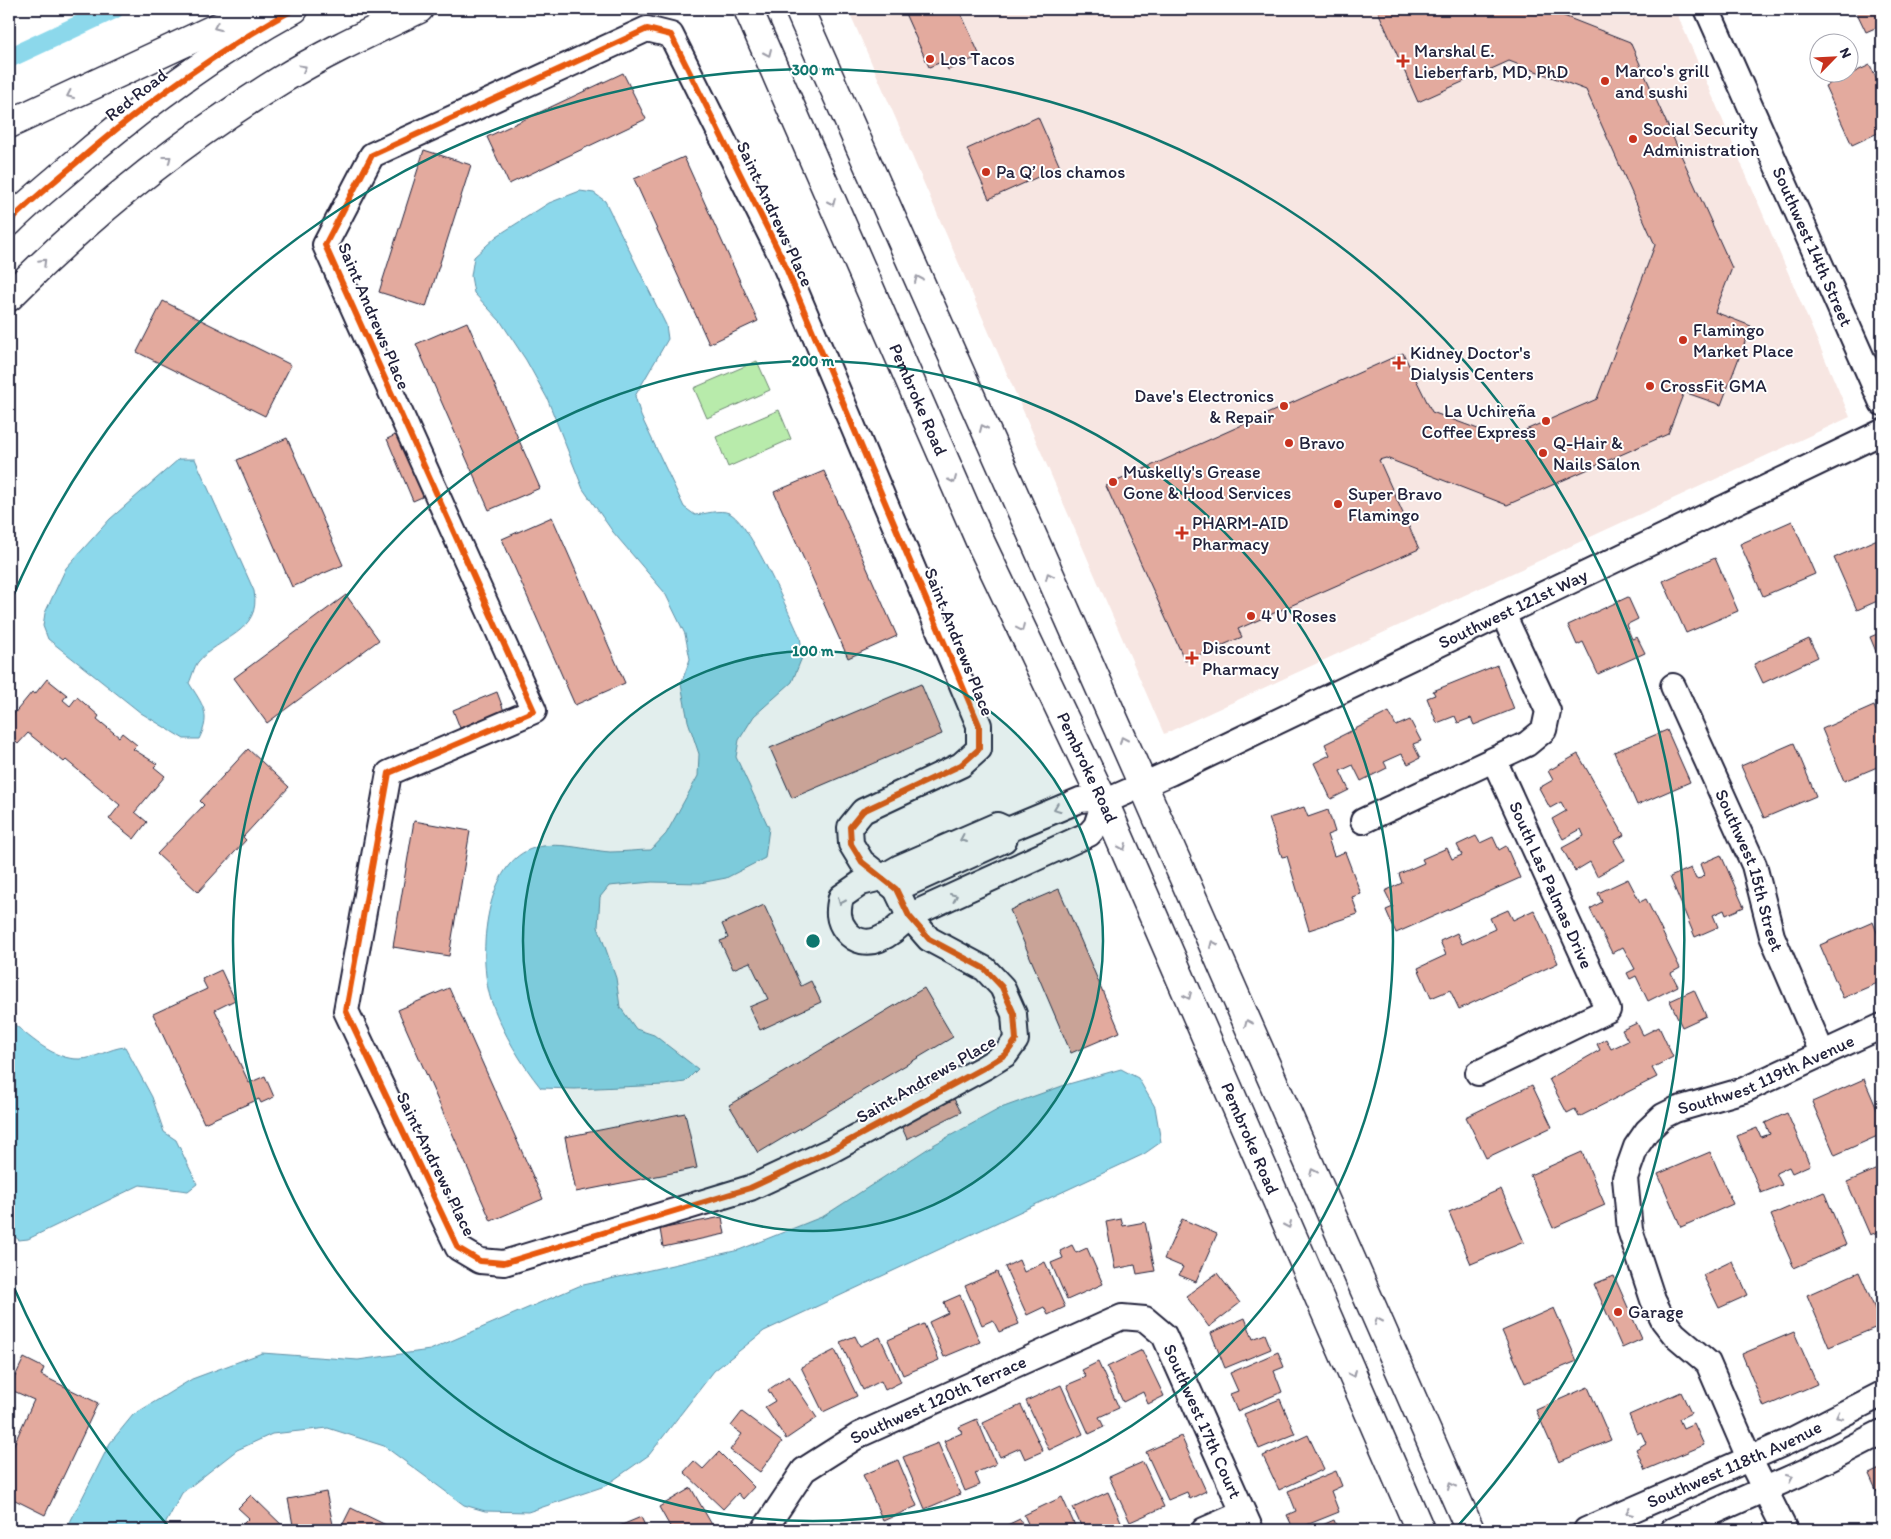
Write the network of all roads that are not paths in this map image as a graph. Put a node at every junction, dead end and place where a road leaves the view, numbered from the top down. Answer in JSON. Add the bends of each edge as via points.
{"nodes":[{"id":1,"x":262,"y":9,"type":"edge"},
{"id":2,"x":294,"y":9,"type":"edge"},
{"id":3,"x":419,"y":9,"type":"edge"},
{"id":4,"x":748,"y":9,"type":"edge"},
{"id":5,"x":798,"y":9,"type":"edge"},
{"id":6,"x":1707,"y":9,"type":"edge"},
{"id":7,"x":9,"y":124,"type":"edge"},
{"id":8,"x":9,"y":222,"type":"edge"},
{"id":9,"x":9,"y":297,"type":"edge"},
{"id":10,"x":1882,"y":403,"type":"edge"},
{"id":11,"x":1882,"y":432,"type":"edge"},
{"id":12,"x":1502,"y":614,"type":"junction"},
{"id":13,"x":1673,"y":686,"type":"dead end"},
{"id":14,"x":1494,"y":760,"type":"junction"},
{"id":15,"x":1143,"y":785,"type":"junction"},
{"id":16,"x":1104,"y":802,"type":"junction"},
{"id":17,"x":1364,"y":821,"type":"dead end"},
{"id":18,"x":888,"y":883,"type":"junction"},
{"id":19,"x":909,"y":916,"type":"junction"},
{"id":20,"x":1882,"y":1026,"type":"edge"},
{"id":21,"x":1823,"y":1055,"type":"junction"},
{"id":22,"x":1478,"y":1073,"type":"dead end"},
{"id":23,"x":1145,"y":1319,"type":"joint"},
{"id":24,"x":1882,"y":1394,"type":"edge"},
{"id":25,"x":1882,"y":1432,"type":"edge"},
{"id":26,"x":1749,"y":1458,"type":"junction"},
{"id":27,"x":1679,"y":1489,"type":"junction"},
{"id":28,"x":1764,"y":1490,"type":"junction"},
{"id":29,"x":1247,"y":1522,"type":"edge"},
{"id":30,"x":1683,"y":1526,"type":"edge"},
{"id":31,"x":764,"y":1530,"type":"edge"},
{"id":32,"x":1204,"y":1530,"type":"edge"},
{"id":33,"x":1420,"y":1530,"type":"edge"},
{"id":34,"x":1470,"y":1530,"type":"edge"},
{"id":35,"x":1586,"y":1530,"type":"edge"},
{"id":36,"x":1785,"y":1530,"type":"edge"}],
"edges":[{"from":1,"to":7,"type":"main road","one_way":true},
{"from":2,"to":8,"type":"main road","name":"Red Road","via":[[250,33],[176,82],[98,144]]},
{"from":9,"to":3,"type":"main road","one_way":true,"via":[[48,257],[205,130],[282,79]]},
{"from":4,"to":16,"type":"main road","name":"Pembroke Road","one_way":true,"via":[[979,539]]},
{"from":15,"to":5,"type":"main road","one_way":true},
{"from":6,"to":10,"type":"street","name":"Southwest 14th Street"},
{"from":11,"to":12,"type":"street","name":"Southwest 121st Way"},
{"from":12,"to":14,"type":"street","via":[[1548,711],[1544,730],[1527,744]]},
{"from":12,"to":15,"type":"street","name":"Southwest 121st Way"},
{"from":13,"to":21,"type":"street","name":"Southwest 15th Street","via":[[1754,865],[1772,936]]},
{"from":14,"to":17,"type":"street"},
{"from":14,"to":22,"type":"street","name":"South Las Palmas Drive","via":[[1608,1010]]},
{"from":15,"to":16,"type":"street","name":"Southwest 121st Way"},
{"from":34,"to":15,"type":"main road","one_way":true},
{"from":16,"to":18,"type":"street","one_way":true,"via":[[1080,800],[1008,830],[1004,840]]},
{"from":19,"to":16,"type":"street","one_way":true,"via":[[1089,834],[1096,826]]},
{"from":16,"to":33,"type":"main road","name":"Pembroke Road","one_way":true},
{"from":18,"to":19,"type":"street","name":"Saint Andrews Place"},
{"from":18,"to":19,"type":"street","one_way":true,"via":[[861,883],[841,897],[838,911],[841,925],[852,938],[863,942],[888,936]]},
{"from":18,"to":19,"type":"street","name":"Saint Andrews Place","via":[[862,862],[850,844],[850,827],[863,811],[961,765],[978,749],[979,725],[780,256],[671,35],[647,29],[372,155],[324,245],[534,711],[389,773],[346,1010],[458,1248],[480,1261],[504,1262],[750,1188],[832,1150],[1006,1054],[1016,1040],[1014,1014],[1002,987],[985,969],[929,939]]},
{"from":20,"to":21,"type":"street","name":"Southwest 119th Avenue"},
{"from":21,"to":26,"type":"street","name":"Southwest 119th Avenue","via":[[1744,1090],[1674,1110],[1652,1126],[1636,1147],[1625,1178],[1630,1230],[1647,1286],[1663,1320],[1674,1334],[1708,1363]]},
{"from":23,"to":29,"type":"street","name":"Southwest 17th Court","via":[[1164,1335]]},
{"from":23,"to":31,"type":"street","name":"Southwest 120th Terrace","via":[[1122,1317],[858,1435],[804,1470]]},
{"from":24,"to":26,"type":"street","name":"Southwest 118th Avenue","one_way":true},
{"from":28,"to":25,"type":"street","name":"Southwest 118th Avenue","one_way":true},
{"from":26,"to":27,"type":"street","name":"Southwest 118th Avenue"},
{"from":26,"to":28,"type":"street","name":"Southwest 119th Avenue"},
{"from":27,"to":30,"type":"street"},
{"from":27,"to":35,"type":"street","name":"Southwest 118th Avenue","one_way":true},
{"from":28,"to":30,"type":"street","name":"Southwest 118th Avenue"},
{"from":28,"to":36,"type":"street","name":"Southwest 119th Avenue"},
{"from":29,"to":32,"type":"street"}]}
